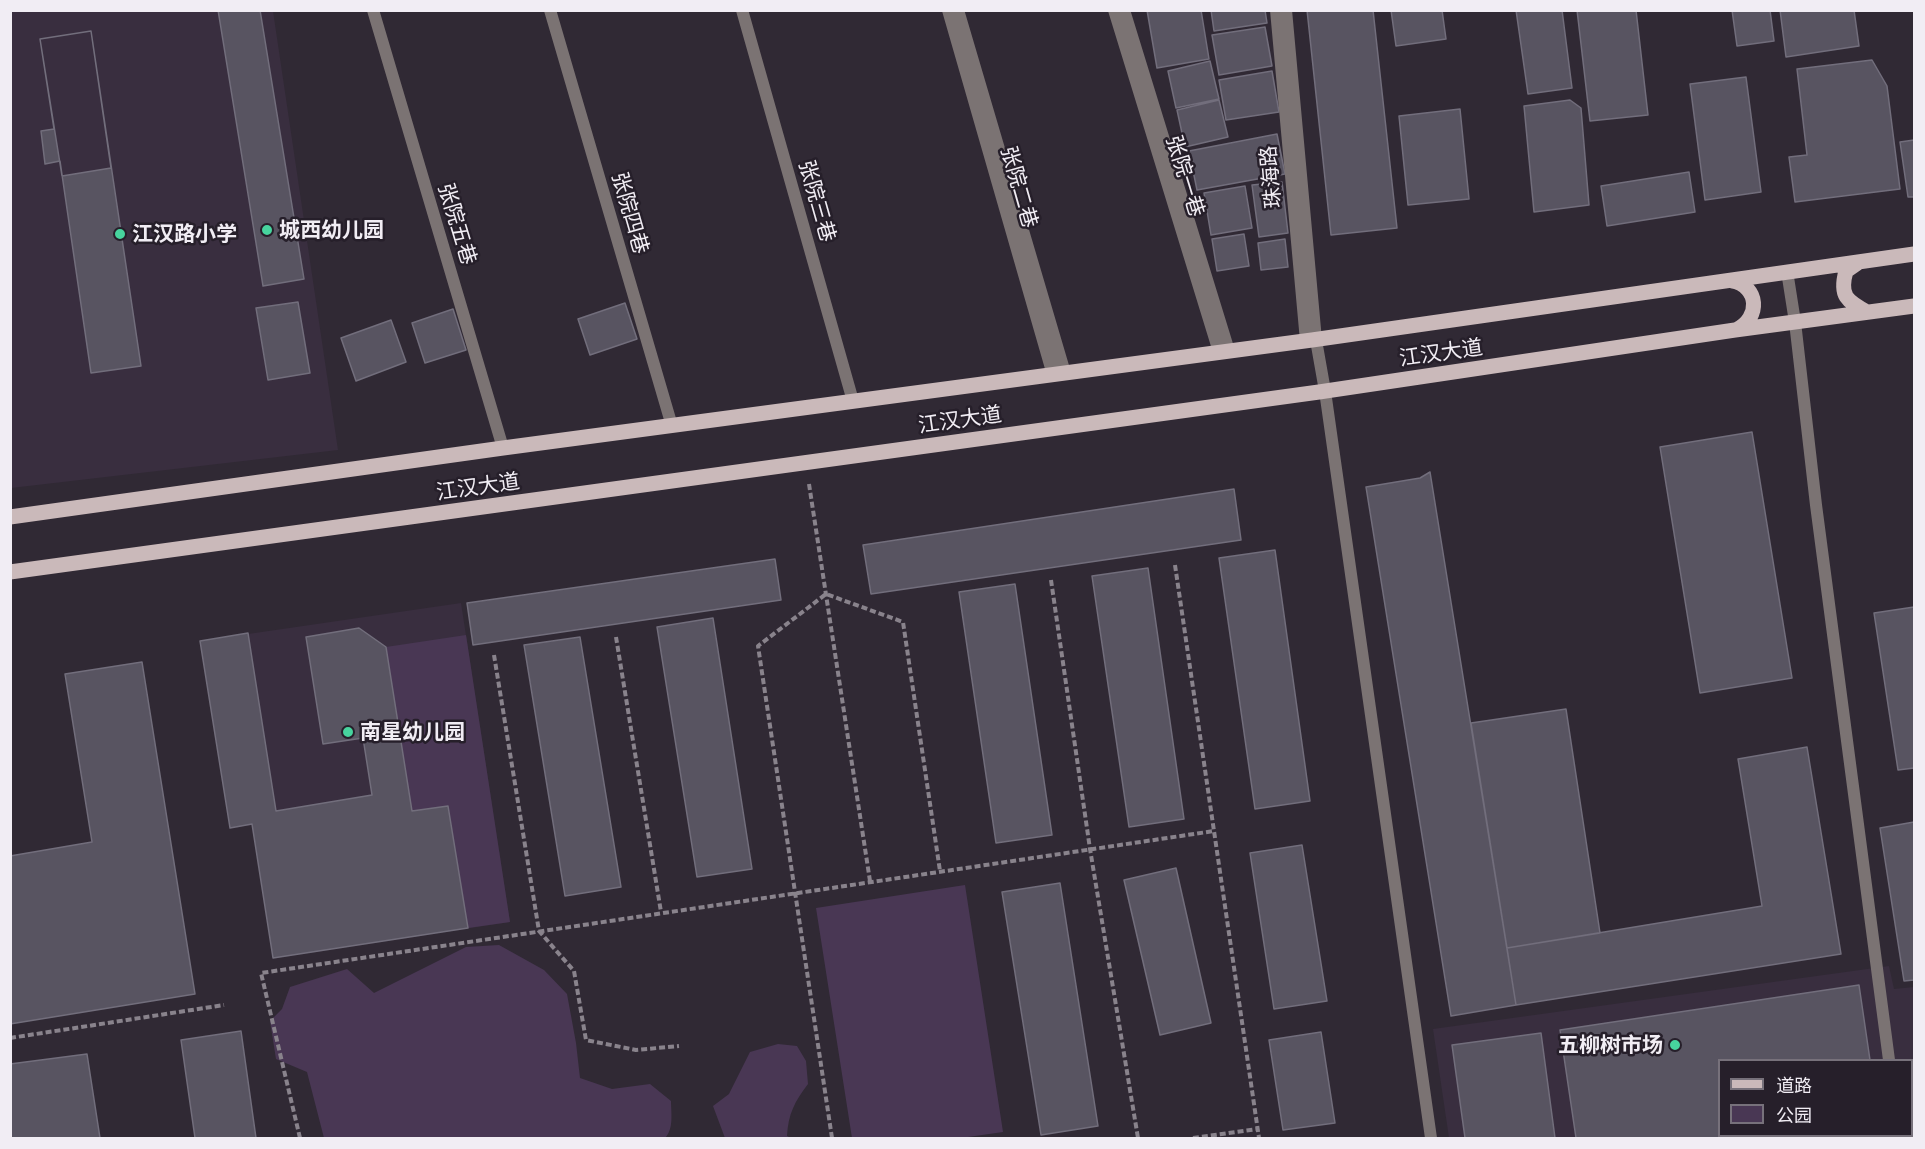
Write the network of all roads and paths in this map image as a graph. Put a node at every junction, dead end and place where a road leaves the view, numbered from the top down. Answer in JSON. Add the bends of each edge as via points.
{"nodes":[{"id":1,"x":373,"y":10,"type":"edge"},
{"id":2,"x":550,"y":10,"type":"edge"},
{"id":3,"x":742,"y":10,"type":"edge"},
{"id":4,"x":948,"y":10,"type":"edge"},
{"id":5,"x":958,"y":10,"type":"edge"},
{"id":6,"x":1114,"y":10,"type":"edge"},
{"id":7,"x":1124,"y":10,"type":"edge"},
{"id":8,"x":1276,"y":10,"type":"edge"},
{"id":9,"x":1286,"y":10,"type":"edge"},
{"id":10,"x":1914,"y":254,"type":"edge"},
{"id":11,"x":1859,"y":262,"type":"junction"},
{"id":12,"x":1787,"y":271,"type":"junction"},
{"id":13,"x":1729,"y":280,"type":"junction"},
{"id":14,"x":1914,"y":306,"type":"edge"},
{"id":15,"x":1867,"y":312,"type":"junction"},
{"id":16,"x":1795,"y":322,"type":"junction"},
{"id":17,"x":1735,"y":330,"type":"junction"},
{"id":18,"x":1311,"y":340,"type":"junction"},
{"id":19,"x":1224,"y":352,"type":"junction"},
{"id":20,"x":1059,"y":374,"type":"junction"},
{"id":21,"x":1325,"y":391,"type":"junction"},
{"id":22,"x":853,"y":401,"type":"junction"},
{"id":23,"x":672,"y":426,"type":"junction"},
{"id":24,"x":503,"y":448,"type":"junction"},
{"id":25,"x":806,"y":463,"type":"junction"},
{"id":26,"x":10,"y":517,"type":"edge"},
{"id":27,"x":1176,"y":565,"type":"dead end"},
{"id":28,"x":10,"y":572,"type":"edge"},
{"id":29,"x":1051,"y":580,"type":"dead end"},
{"id":30,"x":826,"y":594,"type":"junction"},
{"id":31,"x":616,"y":638,"type":"dead end"},
{"id":32,"x":494,"y":655,"type":"dead end"},
{"id":33,"x":1214,"y":831,"type":"junction"},
{"id":34,"x":1090,"y":849,"type":"junction"},
{"id":35,"x":940,"y":871,"type":"junction"},
{"id":36,"x":870,"y":881,"type":"junction"},
{"id":37,"x":794,"y":892,"type":"junction"},
{"id":38,"x":661,"y":912,"type":"junction"},
{"id":39,"x":539,"y":931,"type":"junction"},
{"id":40,"x":224,"y":1005,"type":"dead end"},
{"id":41,"x":10,"y":1038,"type":"edge"},
{"id":42,"x":679,"y":1046,"type":"dead end"},
{"id":43,"x":1889,"y":1059,"type":"edge"},
{"id":44,"x":1257,"y":1129,"type":"junction"},
{"id":45,"x":300,"y":1138,"type":"edge"},
{"id":46,"x":832,"y":1138,"type":"edge"},
{"id":47,"x":1138,"y":1138,"type":"edge"},
{"id":48,"x":1193,"y":1138,"type":"edge"},
{"id":49,"x":1259,"y":1138,"type":"edge"},
{"id":50,"x":1431,"y":1138,"type":"edge"}],
"edges":[{"from":1,"to":24,"type":"street","name":"张院五巷"},
{"from":2,"to":23,"type":"street","name":"张院四巷"},
{"from":3,"to":22,"type":"street","name":"张院三巷"},
{"from":4,"to":20,"type":"street","name":"张院二巷"},
{"from":5,"to":20,"type":"street","name":"张院二巷"},
{"from":6,"to":19,"type":"street","name":"张院一巷"},
{"from":7,"to":19,"type":"street","name":"张院一巷"},
{"from":8,"to":18,"type":"street","name":"珠海路"},
{"from":9,"to":18,"type":"street","name":"珠海路"},
{"from":10,"to":11,"type":"main road","name":"江汉大道"},
{"from":11,"to":12,"type":"main road","name":"江汉大道"},
{"from":11,"to":15,"type":"main road","via":[[1846,271],[1843,282],[1849,302]]},
{"from":12,"to":13,"type":"main road","name":"江汉大道"},
{"from":12,"to":16,"type":"street"},
{"from":13,"to":17,"type":"main road","via":[[1747,287],[1754,309],[1745,326]]},
{"from":13,"to":18,"type":"main road","name":"江汉大道"},
{"from":14,"to":15,"type":"main road","name":"江汉大道"},
{"from":15,"to":16,"type":"main road","name":"江汉大道"},
{"from":16,"to":17,"type":"main road","name":"江汉大道"},
{"from":16,"to":43,"type":"street"},
{"from":17,"to":21,"type":"main road","name":"江汉大道"},
{"from":18,"to":19,"type":"main road","name":"江汉大道"},
{"from":18,"to":21,"type":"street"},
{"from":19,"to":20,"type":"main road","name":"江汉大道"},
{"from":20,"to":22,"type":"main road","name":"江汉大道"},
{"from":21,"to":25,"type":"main road","name":"江汉大道"},
{"from":21,"to":50,"type":"street"},
{"from":22,"to":23,"type":"main road","name":"江汉大道"},
{"from":23,"to":24,"type":"main road","name":"江汉大道"},
{"from":24,"to":26,"type":"main road","name":"江汉大道"},
{"from":25,"to":28,"type":"main road","name":"江汉大道"},
{"from":25,"to":30,"type":"path"},
{"from":27,"to":33,"type":"path"},
{"from":29,"to":34,"type":"path"},
{"from":30,"to":35,"type":"path","via":[[903,622]]},
{"from":30,"to":36,"type":"path"},
{"from":30,"to":37,"type":"path","via":[[758,646]]},
{"from":31,"to":38,"type":"path"},
{"from":32,"to":39,"type":"path"},
{"from":33,"to":34,"type":"path"},
{"from":33,"to":44,"type":"path"},
{"from":34,"to":35,"type":"path"},
{"from":34,"to":47,"type":"path"},
{"from":35,"to":36,"type":"path"},
{"from":36,"to":37,"type":"path"},
{"from":37,"to":38,"type":"path"},
{"from":37,"to":46,"type":"path"},
{"from":38,"to":39,"type":"path"},
{"from":39,"to":42,"type":"path","via":[[574,971],[586,1040],[636,1050]]},
{"from":39,"to":45,"type":"path","via":[[261,973]]},
{"from":40,"to":41,"type":"path"},
{"from":44,"to":48,"type":"path"},
{"from":44,"to":49,"type":"path"}]}
